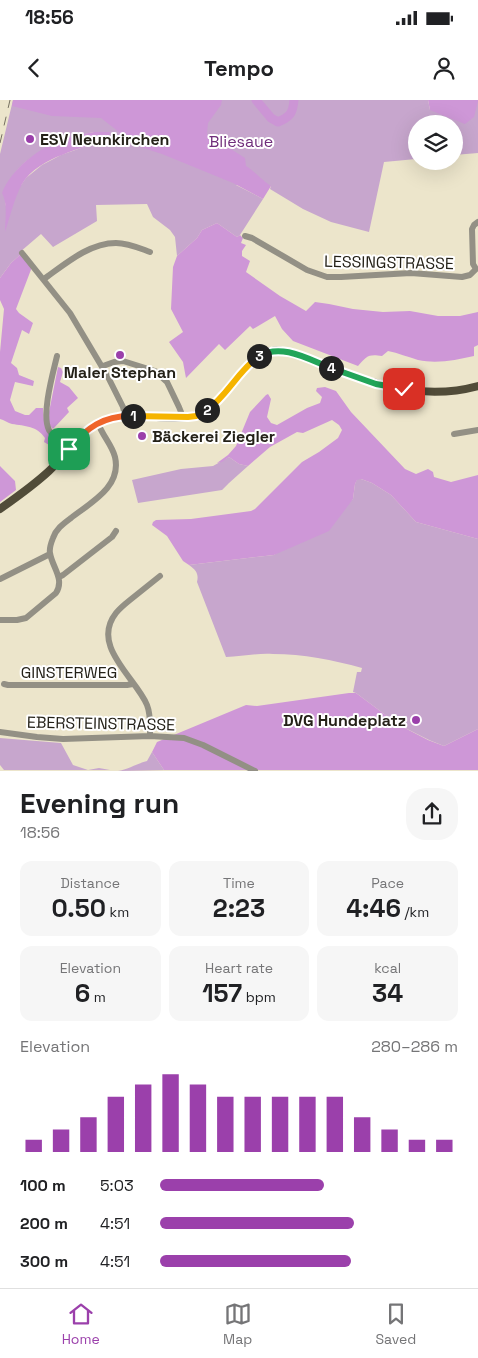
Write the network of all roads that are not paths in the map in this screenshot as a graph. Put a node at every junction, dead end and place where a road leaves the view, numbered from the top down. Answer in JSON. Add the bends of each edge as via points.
{"nodes":[{"id":1,"x":478,"y":222,"type":"edge"},
{"id":2,"x":245,"y":236,"type":"dead end"},
{"id":3,"x":150,"y":252,"type":"dead end"},
{"id":4,"x":22,"y":253,"type":"dead end"},
{"id":5,"x":477,"y":270,"type":"edge"},
{"id":6,"x":44,"y":280,"type":"junction"},
{"id":7,"x":56,"y":356,"type":"dead end"},
{"id":8,"x":103,"y":366,"type":"junction"},
{"id":9,"x":478,"y":386,"type":"edge"},
{"id":10,"x":125,"y":415,"type":"junction"},
{"id":11,"x":181,"y":418,"type":"junction"},
{"id":12,"x":98,"y":423,"type":"junction"},
{"id":13,"x":478,"y":430,"type":"edge"},
{"id":14,"x":454,"y":434,"type":"dead end"},
{"id":15,"x":69,"y":449,"type":"junction"},
{"id":16,"x":0,"y":509,"type":"edge"},
{"id":17,"x":116,"y":531,"type":"dead end"},
{"id":18,"x":50,"y":554,"type":"junction"},
{"id":19,"x":160,"y":576,"type":"dead end"},
{"id":20,"x":59,"y":577,"type":"junction"},
{"id":21,"x":0,"y":579,"type":"edge"},
{"id":22,"x":0,"y":620,"type":"edge"},
{"id":23,"x":4,"y":684,"type":"dead end"},
{"id":24,"x":133,"y":684,"type":"junction"},
{"id":25,"x":0,"y":732,"type":"edge"},
{"id":26,"x":150,"y":736,"type":"junction"},
{"id":27,"x":256,"y":770,"type":"edge"}],
"edges":[{"from":1,"to":5,"type":"street","via":[[472,229],[473,264]]},
{"from":2,"to":5,"type":"street","name":"LESSINGSTRASSE","via":[[326,277],[411,273],[462,277]]},
{"from":3,"to":6,"type":"street","via":[[116,243],[100,246],[80,254]]},
{"from":4,"to":6,"type":"street"},
{"from":6,"to":8,"type":"street","via":[[70,313]]},
{"from":7,"to":15,"type":"street","via":[[46,406],[46,423]]},
{"from":8,"to":10,"type":"street"},
{"from":8,"to":11,"type":"street","via":[[122,361],[155,371],[167,382]]},
{"from":9,"to":11,"type":"main road","via":[[450,391],[389,386],[294,354],[275,351],[254,360],[208,410]]},
{"from":10,"to":11,"type":"main road"},
{"from":10,"to":12,"type":"main road"},
{"from":12,"to":15,"type":"main road","via":[[86,430]]},
{"from":12,"to":18,"type":"street","via":[[112,450],[116,468],[112,482],[99,497],[57,531]]},
{"from":13,"to":14,"type":"street"},
{"from":15,"to":16,"type":"main road","via":[[47,473]]},
{"from":17,"to":20,"type":"street"},
{"from":18,"to":20,"type":"street"},
{"from":18,"to":21,"type":"street"},
{"from":19,"to":24,"type":"street","via":[[117,611],[110,625],[108,636],[115,657]]},
{"from":20,"to":22,"type":"street","via":[[59,589],[30,616]]},
{"from":23,"to":24,"type":"street","name":"GINSTERWEG"},
{"from":24,"to":26,"type":"street","via":[[148,707]]},
{"from":25,"to":26,"type":"street","name":"EBERSTEINSTRASSE","via":[[63,739]]},
{"from":26,"to":27,"type":"street","name":"EBERSTEINSTRASSE","via":[[193,740]]}]}
